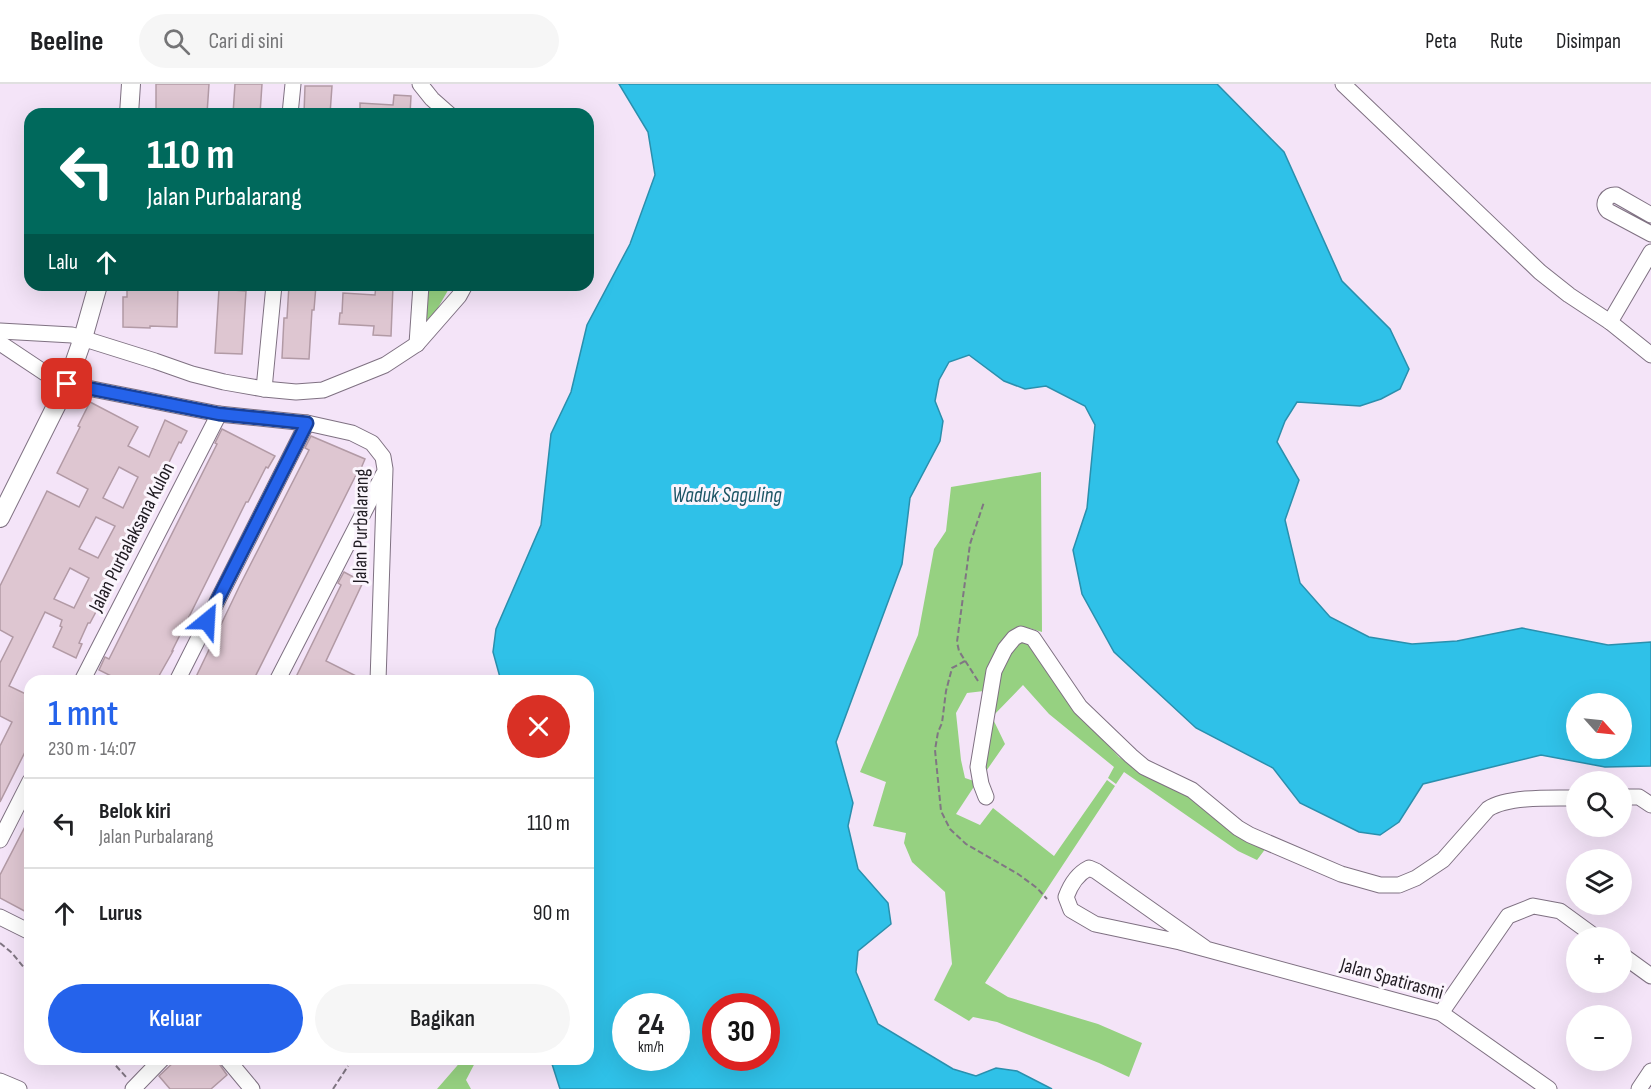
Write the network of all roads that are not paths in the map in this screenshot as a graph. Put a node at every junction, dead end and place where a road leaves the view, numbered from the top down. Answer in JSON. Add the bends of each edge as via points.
{"nodes":[{"id":1,"x":121,"y":84,"type":"edge"},
{"id":2,"x":131,"y":84,"type":"edge"},
{"id":3,"x":293,"y":84,"type":"edge"},
{"id":4,"x":420,"y":84,"type":"edge"},
{"id":5,"x":1343,"y":84,"type":"edge"},
{"id":6,"x":432,"y":107,"type":"edge"},
{"id":7,"x":119,"y":108,"type":"edge"},
{"id":8,"x":129,"y":108,"type":"edge"},
{"id":9,"x":291,"y":108,"type":"edge"},
{"id":10,"x":1651,"y":215,"type":"edge"},
{"id":11,"x":1651,"y":234,"type":"edge"},
{"id":12,"x":1651,"y":252,"type":"edge"},
{"id":13,"x":86,"y":291,"type":"edge"},
{"id":14,"x":96,"y":291,"type":"edge"},
{"id":15,"x":273,"y":291,"type":"edge"},
{"id":16,"x":420,"y":291,"type":"edge"},
{"id":17,"x":462,"y":291,"type":"edge"},
{"id":18,"x":1610,"y":322,"type":"junction"},
{"id":19,"x":0,"y":331,"type":"edge"},
{"id":20,"x":77,"y":337,"type":"junction"},
{"id":21,"x":0,"y":343,"type":"edge"},
{"id":22,"x":417,"y":344,"type":"junction"},
{"id":23,"x":1651,"y":355,"type":"edge"},
{"id":24,"x":62,"y":382,"type":"junction"},
{"id":25,"x":264,"y":389,"type":"junction"},
{"id":26,"x":219,"y":414,"type":"junction"},
{"id":27,"x":307,"y":423,"type":"junction"},
{"id":28,"x":385,"y":469,"type":"junction"},
{"id":29,"x":0,"y":497,"type":"edge"},
{"id":30,"x":0,"y":518,"type":"edge"},
{"id":31,"x":87,"y":675,"type":"edge"},
{"id":32,"x":180,"y":675,"type":"edge"},
{"id":33,"x":281,"y":675,"type":"edge"},
{"id":34,"x":377,"y":675,"type":"edge"},
{"id":35,"x":24,"y":793,"type":"edge"},
{"id":36,"x":986,"y":796,"type":"dead end"},
{"id":37,"x":1632,"y":797,"type":"edge"},
{"id":38,"x":1566,"y":798,"type":"edge"},
{"id":39,"x":1651,"y":805,"type":"edge"},
{"id":40,"x":0,"y":840,"type":"edge"},
{"id":41,"x":0,"y":917,"type":"edge"},
{"id":42,"x":1582,"y":927,"type":"edge"},
{"id":43,"x":24,"y":929,"type":"edge"},
{"id":44,"x":1205,"y":948,"type":"junction"},
{"id":45,"x":1632,"y":962,"type":"edge"},
{"id":46,"x":1651,"y":976,"type":"edge"},
{"id":47,"x":1441,"y":1013,"type":"junction"},
{"id":48,"x":156,"y":1065,"type":"edge"},
{"id":49,"x":232,"y":1065,"type":"edge"},
{"id":50,"x":1651,"y":1071,"type":"edge"},
{"id":51,"x":0,"y":1081,"type":"edge"},
{"id":52,"x":134,"y":1088,"type":"edge"},
{"id":53,"x":19,"y":1089,"type":"edge"},
{"id":54,"x":252,"y":1089,"type":"edge"},
{"id":55,"x":1549,"y":1089,"type":"edge"},
{"id":56,"x":1639,"y":1089,"type":"edge"}],
"edges":[{"from":1,"to":7,"type":"street"},
{"from":2,"to":8,"type":"street"},
{"from":3,"to":9,"type":"street"},
{"from":4,"to":6,"type":"street"},
{"from":5,"to":18,"type":"street","via":[[1540,272]]},
{"from":10,"to":11,"type":"street","via":[[1616,195],[1608,197],[1605,204],[1608,211]]},
{"from":12,"to":18,"type":"street"},
{"from":13,"to":20,"type":"street"},
{"from":14,"to":20,"type":"street"},
{"from":15,"to":25,"type":"street"},
{"from":16,"to":22,"type":"street"},
{"from":17,"to":22,"type":"street"},
{"from":18,"to":23,"type":"street"},
{"from":19,"to":20,"type":"street"},
{"from":20,"to":24,"type":"street"},
{"from":20,"to":25,"type":"street","via":[[192,374]]},
{"from":21,"to":24,"type":"street"},
{"from":22,"to":25,"type":"street","via":[[386,365],[323,390]]},
{"from":24,"to":26,"type":"street","name":"Jalan Purbalarang"},
{"from":24,"to":29,"type":"street"},
{"from":24,"to":30,"type":"street"},
{"from":26,"to":27,"type":"street","name":"Jalan Purbalarang"},
{"from":26,"to":31,"type":"street","name":"Jalan Purbalaksana Kulon"},
{"from":27,"to":28,"type":"street","name":"Jalan Purbalarang","via":[[352,433],[372,443],[383,458]]},
{"from":27,"to":32,"type":"street"},
{"from":28,"to":33,"type":"street"},
{"from":28,"to":34,"type":"street","name":"Jalan Purbalarang"},
{"from":35,"to":40,"type":"street"},
{"from":36,"to":38,"type":"street","via":[[978,767],[994,671],[1005,649],[1022,634],[1033,638],[1080,707],[1144,767],[1192,790],[1250,835],[1341,874],[1380,885],[1399,885],[1443,860],[1494,805]]},
{"from":37,"to":39,"type":"street"},
{"from":41,"to":43,"type":"street"},
{"from":42,"to":47,"type":"street","via":[[1560,911],[1533,906],[1508,916]]},
{"from":44,"to":44,"type":"street","name":"Jalan Spatirasmi","via":[[1095,924],[1071,910],[1066,897],[1070,886],[1083,871],[1096,871]]},
{"from":44,"to":47,"type":"street","name":"Jalan Spatirasmi"},
{"from":45,"to":46,"type":"street"},
{"from":47,"to":55,"type":"street","name":"Jalan Spatirasmi"},
{"from":48,"to":52,"type":"street"},
{"from":49,"to":54,"type":"street"},
{"from":50,"to":56,"type":"street"},
{"from":51,"to":53,"type":"street"}]}
